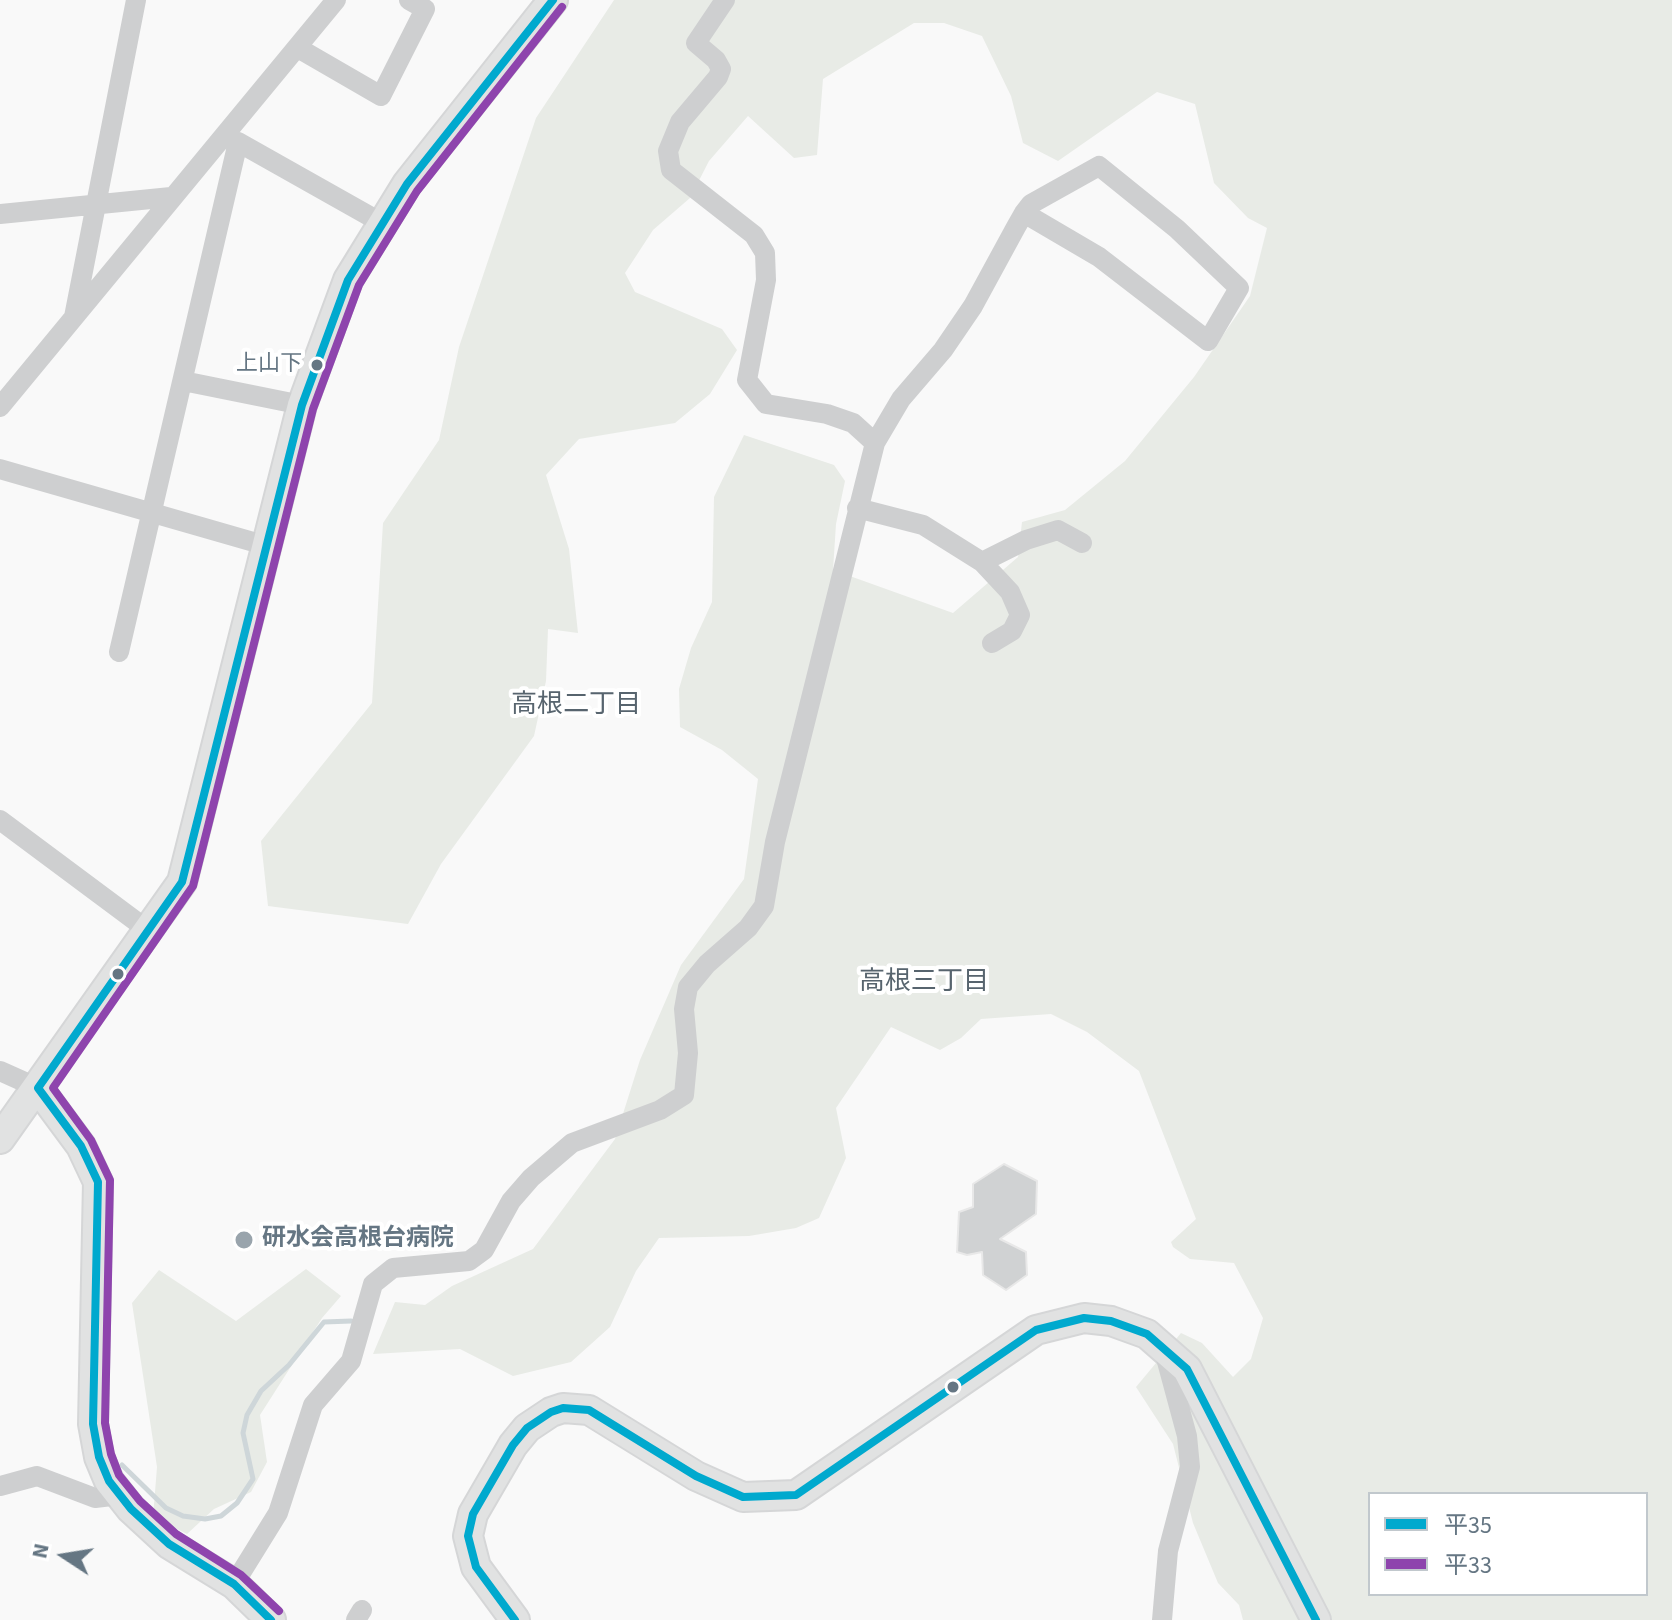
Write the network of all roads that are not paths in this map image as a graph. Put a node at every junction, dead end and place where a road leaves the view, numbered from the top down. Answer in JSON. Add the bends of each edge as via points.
{"nodes":[{"id":1,"x":136,"y":0,"type":"edge"},
{"id":2,"x":336,"y":0,"type":"edge"},
{"id":3,"x":409,"y":0,"type":"edge"},
{"id":4,"x":553,"y":0,"type":"edge"},
{"id":5,"x":725,"y":0,"type":"edge"},
{"id":6,"x":298,"y":48,"type":"junction"},
{"id":7,"x":232,"y":140,"type":"junction"},
{"id":8,"x":171,"y":197,"type":"junction"},
{"id":9,"x":94,"y":205,"type":"junction"},
{"id":10,"x":1024,"y":213,"type":"junction"},
{"id":11,"x":0,"y":214,"type":"edge"},
{"id":12,"x":380,"y":222,"type":"junction"},
{"id":13,"x":73,"y":321,"type":"junction"},
{"id":14,"x":183,"y":381,"type":"junction"},
{"id":15,"x":302,"y":405,"type":"junction"},
{"id":16,"x":0,"y":407,"type":"edge"},
{"id":17,"x":875,"y":443,"type":"junction"},
{"id":18,"x":0,"y":469,"type":"edge"},
{"id":19,"x":857,"y":508,"type":"junction"},
{"id":20,"x":150,"y":512,"type":"junction"},
{"id":21,"x":1082,"y":543,"type":"dead end"},
{"id":22,"x":264,"y":545,"type":"junction"},
{"id":23,"x":982,"y":562,"type":"junction"},
{"id":24,"x":992,"y":643,"type":"dead end"},
{"id":25,"x":119,"y":652,"type":"dead end"},
{"id":26,"x":0,"y":820,"type":"edge"},
{"id":27,"x":149,"y":931,"type":"junction"},
{"id":28,"x":0,"y":1071,"type":"edge"},
{"id":29,"x":38,"y":1088,"type":"junction"},
{"id":30,"x":0,"y":1139,"type":"edge"},
{"id":31,"x":1163,"y":1345,"type":"junction"},
{"id":32,"x":0,"y":1486,"type":"edge"},
{"id":33,"x":120,"y":1495,"type":"junction"},
{"id":34,"x":234,"y":1584,"type":"junction"},
{"id":35,"x":271,"y":1620,"type":"edge"},
{"id":36,"x":515,"y":1620,"type":"edge"},
{"id":37,"x":1162,"y":1620,"type":"edge"},
{"id":38,"x":1316,"y":1620,"type":"edge"}],
"edges":[{"from":1,"to":9,"type":"street"},
{"from":2,"to":6,"type":"street"},
{"from":3,"to":6,"type":"street","via":[[425,9],[381,96]]},
{"from":4,"to":12,"type":"street"},
{"from":5,"to":17,"type":"street","via":[[696,43],[721,69],[680,122],[668,151],[671,170],[754,235],[765,253],[766,280],[747,380],[766,404],[853,423]]},
{"from":6,"to":7,"type":"street"},
{"from":7,"to":8,"type":"street"},
{"from":7,"to":12,"type":"street"},
{"from":7,"to":14,"type":"street"},
{"from":8,"to":9,"type":"street"},
{"from":8,"to":13,"type":"street"},
{"from":9,"to":11,"type":"street"},
{"from":9,"to":13,"type":"street"},
{"from":10,"to":10,"type":"street","via":[[1099,166],[1239,288],[1208,341],[1099,257]]},
{"from":10,"to":17,"type":"street","via":[[973,306],[901,399]]},
{"from":12,"to":15,"type":"street","via":[[348,280]]},
{"from":13,"to":16,"type":"street"},
{"from":14,"to":15,"type":"street"},
{"from":14,"to":20,"type":"street"},
{"from":15,"to":22,"type":"street"},
{"from":17,"to":19,"type":"street"},
{"from":18,"to":20,"type":"street"},
{"from":19,"to":23,"type":"street","via":[[923,525]]},
{"from":19,"to":34,"type":"street","via":[[764,906],[688,987],[684,1095],[660,1110],[572,1143],[531,1178],[511,1201],[484,1250],[469,1261],[393,1268],[373,1284],[351,1361],[313,1405],[278,1513]]},
{"from":20,"to":22,"type":"street"},
{"from":20,"to":25,"type":"street"},
{"from":21,"to":23,"type":"street","via":[[1058,530]]},
{"from":22,"to":27,"type":"street","via":[[182,882]]},
{"from":23,"to":24,"type":"street","via":[[1010,592],[1020,615],[1012,631]]},
{"from":26,"to":27,"type":"street"},
{"from":27,"to":29,"type":"street"},
{"from":28,"to":29,"type":"street"},
{"from":29,"to":30,"type":"street"},
{"from":29,"to":33,"type":"street","via":[[81,1146],[98,1182],[93,1424],[99,1457]]},
{"from":31,"to":36,"type":"street","via":[[1130,1327],[1097,1318],[1059,1321],[1036,1330],[796,1495],[731,1493],[589,1410],[551,1412],[513,1445],[473,1514],[468,1536],[476,1567]]},
{"from":31,"to":37,"type":"street","via":[[1190,1467],[1168,1551]]},
{"from":31,"to":38,"type":"street","via":[[1187,1369]]},
{"from":32,"to":33,"type":"street","via":[[37,1476],[95,1498]]},
{"from":33,"to":34,"type":"street","via":[[169,1544]]},
{"from":34,"to":35,"type":"street"}]}
